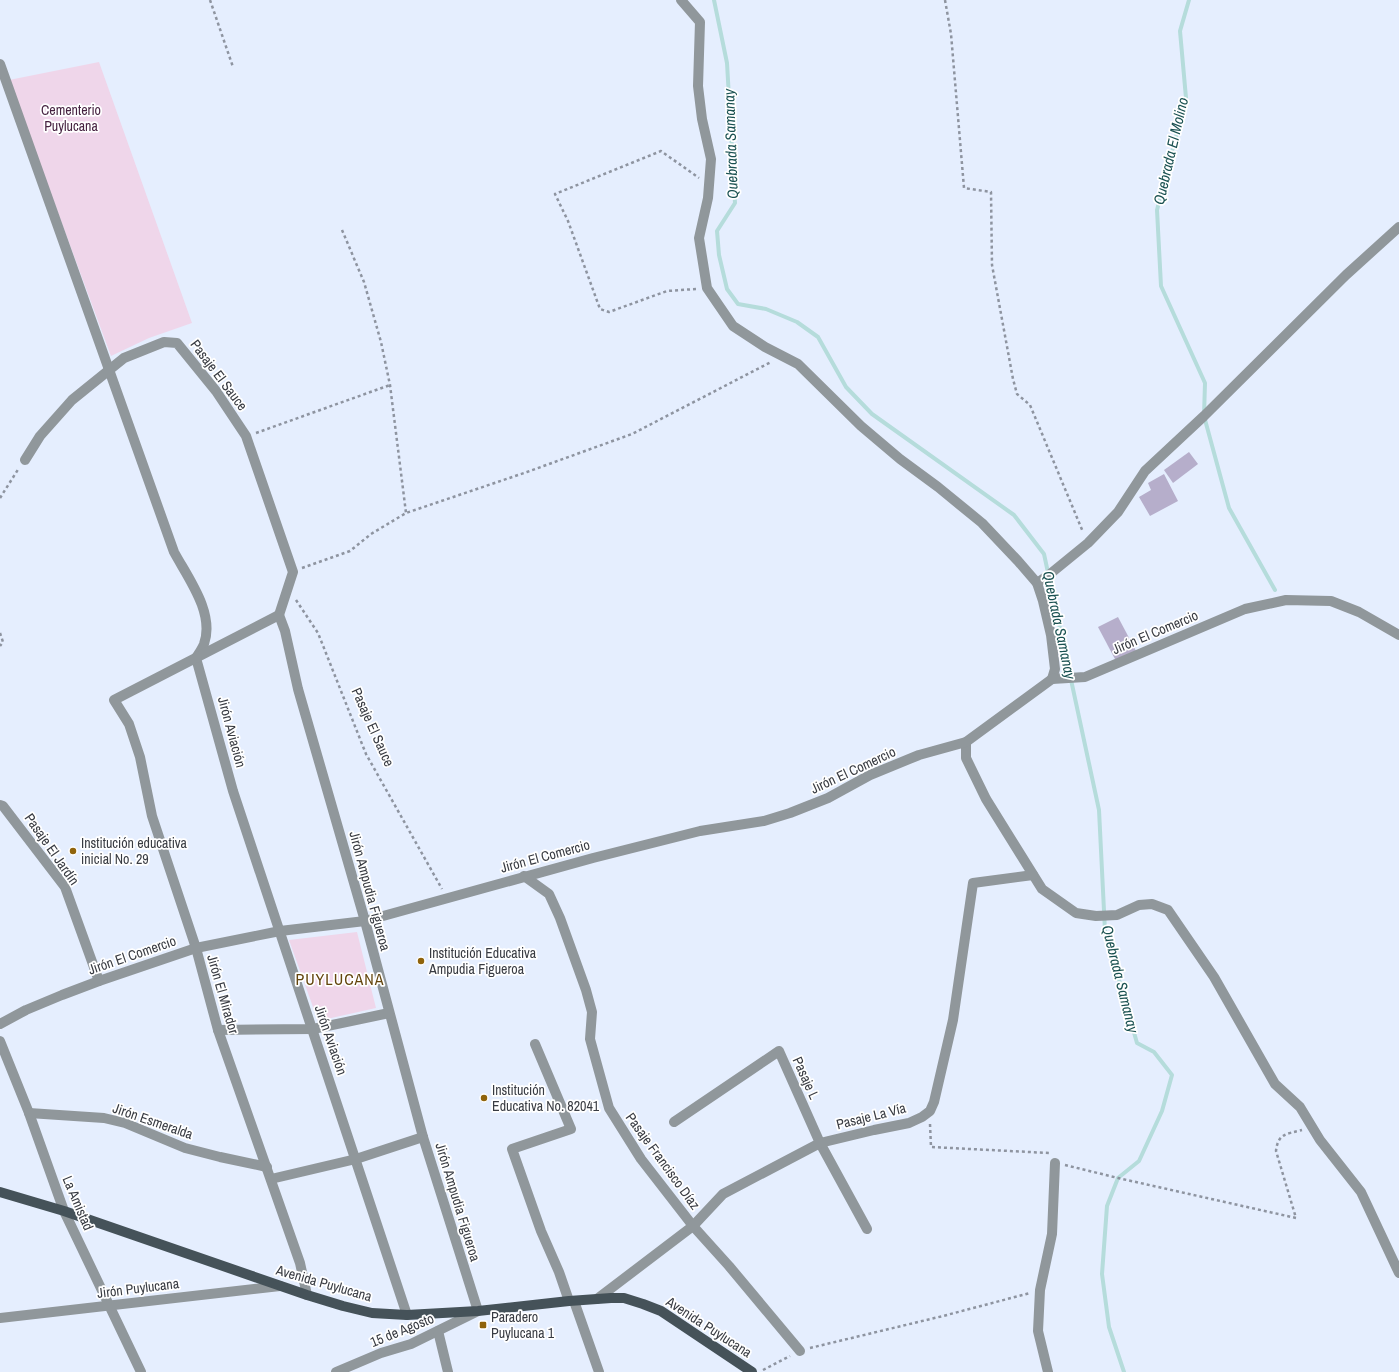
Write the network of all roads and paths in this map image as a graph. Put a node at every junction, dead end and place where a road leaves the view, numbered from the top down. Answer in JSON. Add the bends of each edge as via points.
{"nodes":[{"id":1,"x":210,"y":0,"type":"edge"},
{"id":2,"x":681,"y":0,"type":"edge"},
{"id":3,"x":945,"y":0,"type":"edge"},
{"id":4,"x":0,"y":64,"type":"edge"},
{"id":5,"x":233,"y":68,"type":"dead end"},
{"id":6,"x":709,"y":186,"type":"junction"},
{"id":7,"x":1399,"y":227,"type":"edge"},
{"id":8,"x":342,"y":230,"type":"dead end"},
{"id":9,"x":707,"y":288,"type":"junction"},
{"id":10,"x":782,"y":356,"type":"junction"},
{"id":11,"x":109,"y":370,"type":"junction"},
{"id":12,"x":390,"y":385,"type":"junction"},
{"id":13,"x":246,"y":436,"type":"junction"},
{"id":14,"x":25,"y":460,"type":"joint"},
{"id":15,"x":0,"y":498,"type":"edge"},
{"id":16,"x":406,"y":512,"type":"junction"},
{"id":17,"x":1088,"y":543,"type":"junction"},
{"id":18,"x":293,"y":572,"type":"junction"},
{"id":19,"x":1044,"y":578,"type":"junction"},
{"id":20,"x":288,"y":588,"type":"junction"},
{"id":21,"x":278,"y":615,"type":"junction"},
{"id":22,"x":0,"y":633,"type":"edge"},
{"id":23,"x":1399,"y":635,"type":"edge"},
{"id":24,"x":0,"y":646,"type":"edge"},
{"id":25,"x":196,"y":658,"type":"junction"},
{"id":26,"x":1057,"y":679,"type":"junction"},
{"id":27,"x":966,"y":742,"type":"junction"},
{"id":28,"x":0,"y":805,"type":"edge"},
{"id":29,"x":1033,"y":875,"type":"junction"},
{"id":30,"x":524,"y":876,"type":"junction"},
{"id":31,"x":447,"y":898,"type":"junction"},
{"id":32,"x":365,"y":921,"type":"junction"},
{"id":33,"x":280,"y":931,"type":"junction"},
{"id":34,"x":196,"y":948,"type":"junction"},
{"id":35,"x":99,"y":981,"type":"junction"},
{"id":36,"x":389,"y":1013,"type":"junction"},
{"id":37,"x":0,"y":1024,"type":"edge"},
{"id":38,"x":313,"y":1029,"type":"junction"},
{"id":39,"x":218,"y":1030,"type":"junction"},
{"id":40,"x":0,"y":1040,"type":"edge"},
{"id":41,"x":535,"y":1044,"type":"dead end"},
{"id":42,"x":930,"y":1111,"type":"junction"},
{"id":43,"x":29,"y":1113,"type":"junction"},
{"id":44,"x":674,"y":1122,"type":"dead end"},
{"id":45,"x":1312,"y":1127,"type":"junction"},
{"id":46,"x":423,"y":1137,"type":"junction"},
{"id":47,"x":820,"y":1143,"type":"junction"},
{"id":48,"x":356,"y":1159,"type":"junction"},
{"id":49,"x":1055,"y":1162,"type":"junction"},
{"id":50,"x":267,"y":1166,"type":"junction"},
{"id":51,"x":271,"y":1179,"type":"junction"},
{"id":52,"x":0,"y":1192,"type":"edge"},
{"id":53,"x":64,"y":1211,"type":"junction"},
{"id":54,"x":693,"y":1226,"type":"junction"},
{"id":55,"x":867,"y":1229,"type":"dead end"},
{"id":56,"x":1399,"y":1273,"type":"edge"},
{"id":57,"x":280,"y":1286,"type":"junction"},
{"id":58,"x":1040,"y":1290,"type":"junction"},
{"id":59,"x":307,"y":1296,"type":"junction"},
{"id":60,"x":597,"y":1299,"type":"junction"},
{"id":61,"x":572,"y":1301,"type":"junction"},
{"id":62,"x":111,"y":1306,"type":"junction"},
{"id":63,"x":478,"y":1311,"type":"junction"},
{"id":64,"x":407,"y":1315,"type":"junction"},
{"id":65,"x":0,"y":1318,"type":"edge"},
{"id":66,"x":438,"y":1331,"type":"junction"},
{"id":67,"x":800,"y":1351,"type":"junction"},
{"id":68,"x":141,"y":1372,"type":"edge"},
{"id":69,"x":336,"y":1372,"type":"edge"},
{"id":70,"x":448,"y":1372,"type":"edge"},
{"id":71,"x":599,"y":1372,"type":"edge"},
{"id":72,"x":752,"y":1372,"type":"edge"},
{"id":73,"x":759,"y":1372,"type":"edge"},
{"id":74,"x":1048,"y":1372,"type":"edge"}],
"edges":[{"from":1,"to":5,"type":"path"},
{"from":2,"to":6,"type":"street","via":[[700,22],[698,86],[711,159]]},
{"from":3,"to":17,"type":"path","via":[[951,34],[964,188],[991,192],[992,265],[1013,379],[1017,394],[1030,405]]},
{"from":4,"to":11,"type":"street"},
{"from":6,"to":9,"type":"street","via":[[698,238]]},
{"from":6,"to":9,"type":"path","via":[[661,151],[555,194],[568,221],[600,309],[609,312],[666,291]]},
{"from":7,"to":17,"type":"street","via":[[1145,471],[1118,512]]},
{"from":8,"to":12,"type":"path","via":[[364,282]]},
{"from":9,"to":10,"type":"street","via":[[733,326]]},
{"from":10,"to":16,"type":"path","via":[[632,434]]},
{"from":10,"to":19,"type":"street","via":[[798,364],[862,426],[982,524],[1018,561]]},
{"from":11,"to":13,"type":"street","name":"Pasaje El Sauce","via":[[124,358],[164,342],[177,343],[216,391]]},
{"from":11,"to":14,"type":"street","name":"Pasaje El Sauce","via":[[72,400],[40,436]]},
{"from":11,"to":25,"type":"street","via":[[174,552],[203,605],[206,616],[204,644]]},
{"from":12,"to":13,"type":"path"},
{"from":12,"to":16,"type":"path"},
{"from":13,"to":18,"type":"street","name":"Pasaje El Sauce"},
{"from":14,"to":15,"type":"path"},
{"from":16,"to":18,"type":"path","via":[[350,550]]},
{"from":17,"to":19,"type":"street"},
{"from":18,"to":20,"type":"street"},
{"from":19,"to":26,"type":"street","via":[[1043,601]]},
{"from":20,"to":21,"type":"street"},
{"from":20,"to":31,"type":"path","name":"Pasaje El Sauce","via":[[318,633],[366,754]]},
{"from":21,"to":25,"type":"street"},
{"from":21,"to":32,"type":"street","name":"Jirón Ampudia Figueroa","via":[[285,631],[298,689]]},
{"from":22,"to":24,"type":"path","via":[[3,642]]},
{"from":23,"to":26,"type":"street","name":"Jirón El Comercio","via":[[1359,612],[1331,602],[1286,600],[1245,609],[1085,677]]},
{"from":25,"to":33,"type":"street","name":"Jirón Aviación","via":[[233,791]]},
{"from":25,"to":34,"type":"street","name":"Jirón El Mirador","via":[[114,700],[129,724],[140,758],[152,816]]},
{"from":26,"to":27,"type":"street","name":"Jirón El Comercio"},
{"from":27,"to":29,"type":"street","via":[[966,758],[986,799]]},
{"from":27,"to":30,"type":"street","name":"Jirón El Comercio","via":[[920,755],[870,775],[828,798],[764,821],[700,832]]},
{"from":28,"to":35,"type":"street","name":"Pasaje El Jardín","via":[[65,887]]},
{"from":29,"to":42,"type":"street","via":[[973,883],[953,1020]]},
{"from":29,"to":45,"type":"street","via":[[1042,888],[1076,913],[1096,916],[1117,915],[1139,905],[1152,904],[1168,910],[1214,977],[1275,1084],[1300,1107]]},
{"from":30,"to":31,"type":"street","name":"Jirón El Comercio"},
{"from":30,"to":54,"type":"street","name":"Pasaje Francisco Díaz","via":[[549,894],[560,918],[592,1012],[590,1040],[608,1108],[641,1159]]},
{"from":31,"to":32,"type":"street","name":"Jirón El Comercio"},
{"from":32,"to":33,"type":"street","name":"Jirón El Comercio"},
{"from":32,"to":36,"type":"street","name":"Jirón Ampudia Figueroa"},
{"from":33,"to":34,"type":"street","name":"Jirón El Comercio"},
{"from":33,"to":38,"type":"street","name":"Jirón Aviación"},
{"from":34,"to":35,"type":"street","name":"Jirón El Comercio"},
{"from":34,"to":39,"type":"street","name":"Jirón El Mirador"},
{"from":35,"to":37,"type":"street","name":"Jirón El Comercio","via":[[33,1007]]},
{"from":36,"to":38,"type":"street"},
{"from":36,"to":46,"type":"street","name":"Jirón Ampudia Figueroa"},
{"from":38,"to":39,"type":"street"},
{"from":38,"to":48,"type":"street","name":"Jirón Aviación"},
{"from":39,"to":50,"type":"street","name":"Jirón El Mirador"},
{"from":40,"to":43,"type":"street","name":"La Amistad"},
{"from":41,"to":61,"type":"street","via":[[571,1129],[512,1149],[541,1231]]},
{"from":42,"to":47,"type":"street","name":"Pasaje La Vía","via":[[909,1123]]},
{"from":42,"to":49,"type":"path","via":[[931,1147],[1052,1153]]},
{"from":43,"to":50,"type":"street","name":"Jirón Esmeralda","via":[[104,1118],[125,1123],[185,1148]]},
{"from":43,"to":53,"type":"street","name":"La Amistad"},
{"from":44,"to":47,"type":"street","name":"Pasaje L","via":[[779,1051]]},
{"from":45,"to":49,"type":"path","via":[[1282,1136],[1277,1144],[1276,1151],[1296,1218]]},
{"from":45,"to":56,"type":"street","via":[[1361,1192]]},
{"from":46,"to":48,"type":"street"},
{"from":46,"to":63,"type":"street","name":"Jirón Ampudia Figueroa"},
{"from":47,"to":54,"type":"street","name":"Pasaje La Vía","via":[[723,1194]]},
{"from":47,"to":55,"type":"street","name":"Pasaje L"},
{"from":48,"to":51,"type":"street"},
{"from":48,"to":64,"type":"street","name":"Jirón Aviación"},
{"from":49,"to":58,"type":"street","via":[[1052,1234]]},
{"from":50,"to":51,"type":"street","name":"Jirón El Mirador"},
{"from":51,"to":59,"type":"street","name":"Jirón El Mirador","via":[[300,1263]]},
{"from":52,"to":53,"type":"main road","name":"Avenida Puylucana"},
{"from":53,"to":57,"type":"main road","name":"Avenida Puylucana"},
{"from":53,"to":62,"type":"street","name":"La Amistad"},
{"from":54,"to":60,"type":"street","name":"Pasaje La Vía"},
{"from":54,"to":67,"type":"street","name":"Pasaje Francisco Díaz"},
{"from":57,"to":59,"type":"main road","name":"Avenida Puylucana"},
{"from":57,"to":62,"type":"street","name":"Jirón Puylucana"},
{"from":58,"to":67,"type":"path"},
{"from":58,"to":74,"type":"street","via":[[1038,1331]]},
{"from":59,"to":64,"type":"main road","name":"Avenida Puylucana","via":[[372,1312]]},
{"from":60,"to":61,"type":"main road","name":"Avenida Puylucana"},
{"from":60,"to":72,"type":"main road","name":"Avenida Puylucana","via":[[624,1298],[661,1311]]},
{"from":61,"to":63,"type":"main road","name":"Avenida Puylucana"},
{"from":61,"to":71,"type":"street"},
{"from":62,"to":65,"type":"street","name":"Jirón Puylucana"},
{"from":62,"to":68,"type":"street","name":"La Amistad"},
{"from":63,"to":64,"type":"main road","name":"Avenida Puylucana"},
{"from":63,"to":66,"type":"street","name":"15 de Agosto"},
{"from":66,"to":69,"type":"street","name":"15 de Agosto"},
{"from":66,"to":70,"type":"street"},
{"from":67,"to":73,"type":"path"}]}
